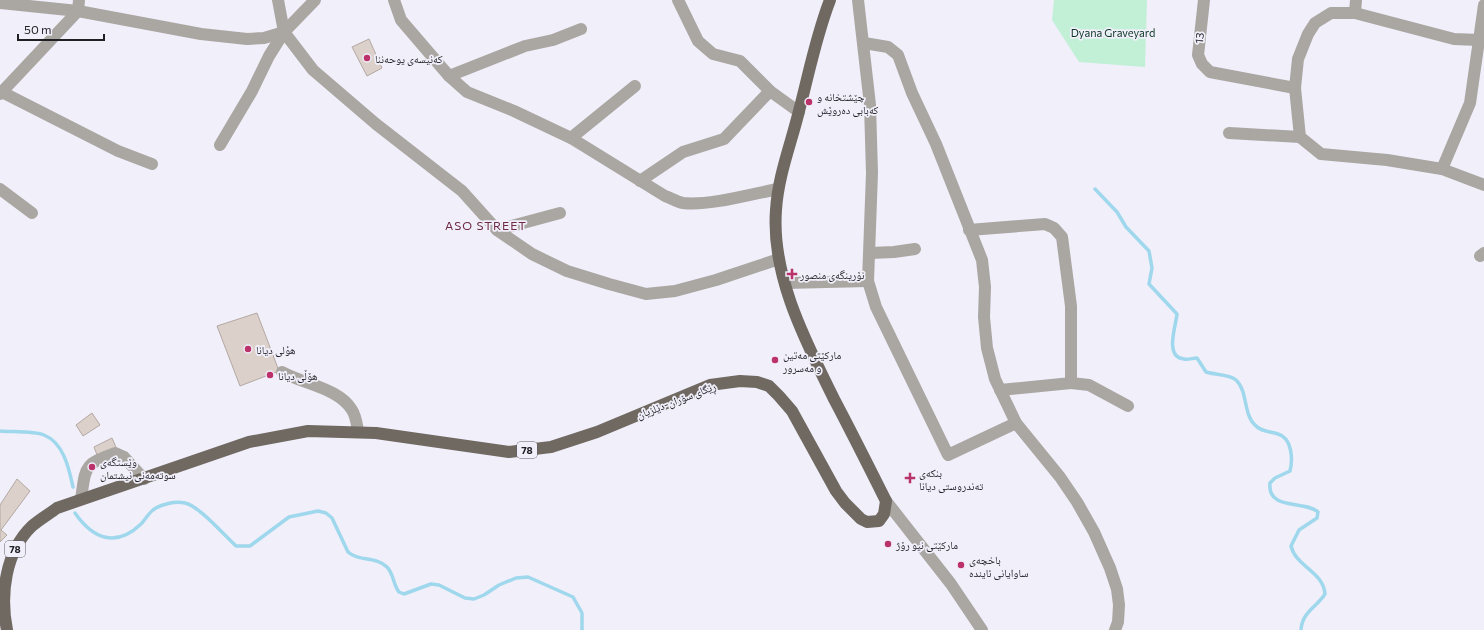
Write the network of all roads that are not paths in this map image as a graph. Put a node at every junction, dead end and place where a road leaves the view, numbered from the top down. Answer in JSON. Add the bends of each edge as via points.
{"nodes":[{"id":1,"x":278,"y":0,"type":"edge"},
{"id":2,"x":316,"y":0,"type":"edge"},
{"id":3,"x":394,"y":0,"type":"edge"},
{"id":4,"x":678,"y":0,"type":"edge"},
{"id":5,"x":830,"y":0,"type":"edge"},
{"id":6,"x":858,"y":0,"type":"edge"},
{"id":7,"x":1204,"y":0,"type":"edge"},
{"id":8,"x":1356,"y":0,"type":"edge"},
{"id":9,"x":0,"y":3,"type":"edge"},
{"id":10,"x":1484,"y":5,"type":"edge"},
{"id":11,"x":79,"y":6,"type":"edge"},
{"id":12,"x":1355,"y":13,"type":"junction"},
{"id":13,"x":581,"y":29,"type":"dead end"},
{"id":14,"x":284,"y":32,"type":"junction"},
{"id":15,"x":1479,"y":40,"type":"junction"},
{"id":16,"x":864,"y":43,"type":"junction"},
{"id":17,"x":449,"y":76,"type":"junction"},
{"id":18,"x":635,"y":86,"type":"dead end"},
{"id":19,"x":1295,"y":88,"type":"junction"},
{"id":20,"x":770,"y":90,"type":"junction"},
{"id":21,"x":1,"y":92,"type":"edge"},
{"id":22,"x":799,"y":112,"type":"junction"},
{"id":23,"x":1229,"y":133,"type":"dead end"},
{"id":24,"x":1300,"y":137,"type":"junction"},
{"id":25,"x":571,"y":138,"type":"junction"},
{"id":26,"x":220,"y":145,"type":"dead end"},
{"id":27,"x":152,"y":164,"type":"dead end"},
{"id":28,"x":1442,"y":169,"type":"junction"},
{"id":29,"x":640,"y":181,"type":"junction"},
{"id":30,"x":1484,"y":185,"type":"edge"},
{"id":31,"x":778,"y":188,"type":"junction"},
{"id":32,"x":0,"y":189,"type":"edge"},
{"id":33,"x":32,"y":213,"type":"dead end"},
{"id":34,"x":560,"y":213,"type":"dead end"},
{"id":35,"x":497,"y":230,"type":"junction"},
{"id":36,"x":969,"y":230,"type":"junction"},
{"id":37,"x":915,"y":249,"type":"dead end"},
{"id":38,"x":870,"y":253,"type":"junction"},
{"id":39,"x":779,"y":258,"type":"junction"},
{"id":40,"x":868,"y":281,"type":"junction"},
{"id":41,"x":786,"y":283,"type":"junction"},
{"id":42,"x":282,"y":372,"type":"dead end"},
{"id":43,"x":1071,"y":383,"type":"junction"},
{"id":44,"x":1000,"y":390,"type":"junction"},
{"id":45,"x":1128,"y":406,"type":"dead end"},
{"id":46,"x":1016,"y":423,"type":"junction"},
{"id":47,"x":358,"y":431,"type":"junction"},
{"id":48,"x":144,"y":479,"type":"junction"},
{"id":49,"x":81,"y":499,"type":"junction"},
{"id":50,"x":886,"y":501,"type":"junction"},
{"id":51,"x":6,"y":630,"type":"edge"},
{"id":52,"x":982,"y":630,"type":"edge"},
{"id":53,"x":1114,"y":630,"type":"edge"}],
"edges":[{"from":1,"to":14,"type":"street"},
{"from":2,"to":14,"type":"street"},
{"from":3,"to":17,"type":"street","via":[[401,20]]},
{"from":4,"to":20,"type":"street","via":[[698,41],[713,54],[740,61]]},
{"from":5,"to":22,"type":"main road","via":[[813,51]]},
{"from":6,"to":16,"type":"street"},
{"from":7,"to":19,"type":"street","name":"13","via":[[1198,55],[1210,72]]},
{"from":8,"to":12,"type":"street"},
{"from":9,"to":11,"type":"street"},
{"from":10,"to":15,"type":"street"},
{"from":11,"to":14,"type":"street","via":[[201,34],[247,40]]},
{"from":11,"to":21,"type":"street"},
{"from":12,"to":15,"type":"street","via":[[1454,39]]},
{"from":12,"to":19,"type":"street","via":[[1332,13],[1316,23],[1308,34],[1298,59]]},
{"from":13,"to":17,"type":"street","via":[[553,40],[518,49]]},
{"from":14,"to":26,"type":"street"},
{"from":14,"to":35,"type":"street","via":[[313,70],[376,124],[462,191]]},
{"from":15,"to":28,"type":"street","via":[[1470,103]]},
{"from":16,"to":36,"type":"street","via":[[888,47],[898,55]]},
{"from":16,"to":38,"type":"street","via":[[870,105],[872,174]]},
{"from":17,"to":25,"type":"street","via":[[467,92]]},
{"from":18,"to":25,"type":"street"},
{"from":19,"to":24,"type":"street"},
{"from":20,"to":22,"type":"street"},
{"from":20,"to":29,"type":"street","via":[[724,139],[683,152]]},
{"from":21,"to":27,"type":"street","via":[[118,151]]},
{"from":22,"to":31,"type":"main road"},
{"from":23,"to":24,"type":"street"},
{"from":24,"to":28,"type":"street","via":[[1321,154],[1387,160]]},
{"from":25,"to":29,"type":"street"},
{"from":28,"to":30,"type":"street"},
{"from":29,"to":31,"type":"street","via":[[682,202],[699,203]]},
{"from":31,"to":39,"type":"main road","via":[[776,220]]},
{"from":32,"to":33,"type":"street"},
{"from":34,"to":35,"type":"street"},
{"from":35,"to":39,"type":"street","via":[[532,254],[567,271],[646,294],[675,291],[716,280]]},
{"from":36,"to":43,"type":"street","via":[[1045,224],[1054,228],[1062,237],[1071,306]]},
{"from":36,"to":44,"type":"street","via":[[982,260],[987,348]]},
{"from":37,"to":38,"type":"street"},
{"from":38,"to":40,"type":"street"},
{"from":39,"to":41,"type":"main road"},
{"from":40,"to":41,"type":"street"},
{"from":40,"to":46,"type":"street","via":[[876,307],[948,455]]},
{"from":41,"to":50,"type":"main road","via":[[810,351]]},
{"from":42,"to":47,"type":"street","via":[[317,386],[344,401],[353,411]]},
{"from":43,"to":44,"type":"street"},
{"from":43,"to":45,"type":"street","via":[[1089,385]]},
{"from":44,"to":46,"type":"street"},
{"from":46,"to":53,"type":"street","via":[[1060,477],[1094,532],[1117,589],[1118,622]]},
{"from":47,"to":48,"type":"main road","name":"ڕێگای سۆران-دێلزیان","number":"78","via":[[308,431],[249,442]]},
{"from":47,"to":50,"type":"main road","name":"ڕێگای سۆران-دێلزیان","number":"78","via":[[509,452],[551,447],[596,432],[710,385],[740,381],[757,382],[769,386],[792,411],[836,491],[853,513],[866,522],[879,521],[884,514]]},
{"from":48,"to":49,"type":"main road","name":"ڕێگای سۆران-دێلزیان","number":"78"},
{"from":48,"to":49,"type":"street","via":[[124,457],[115,452],[92,462],[85,471]]},
{"from":49,"to":51,"type":"main road","name":"ڕێگای سۆران-دێلزیان","number":"78","via":[[58,508],[32,526],[13,550],[4,573],[0,603]]},
{"from":50,"to":52,"type":"street","via":[[951,584]]}]}
